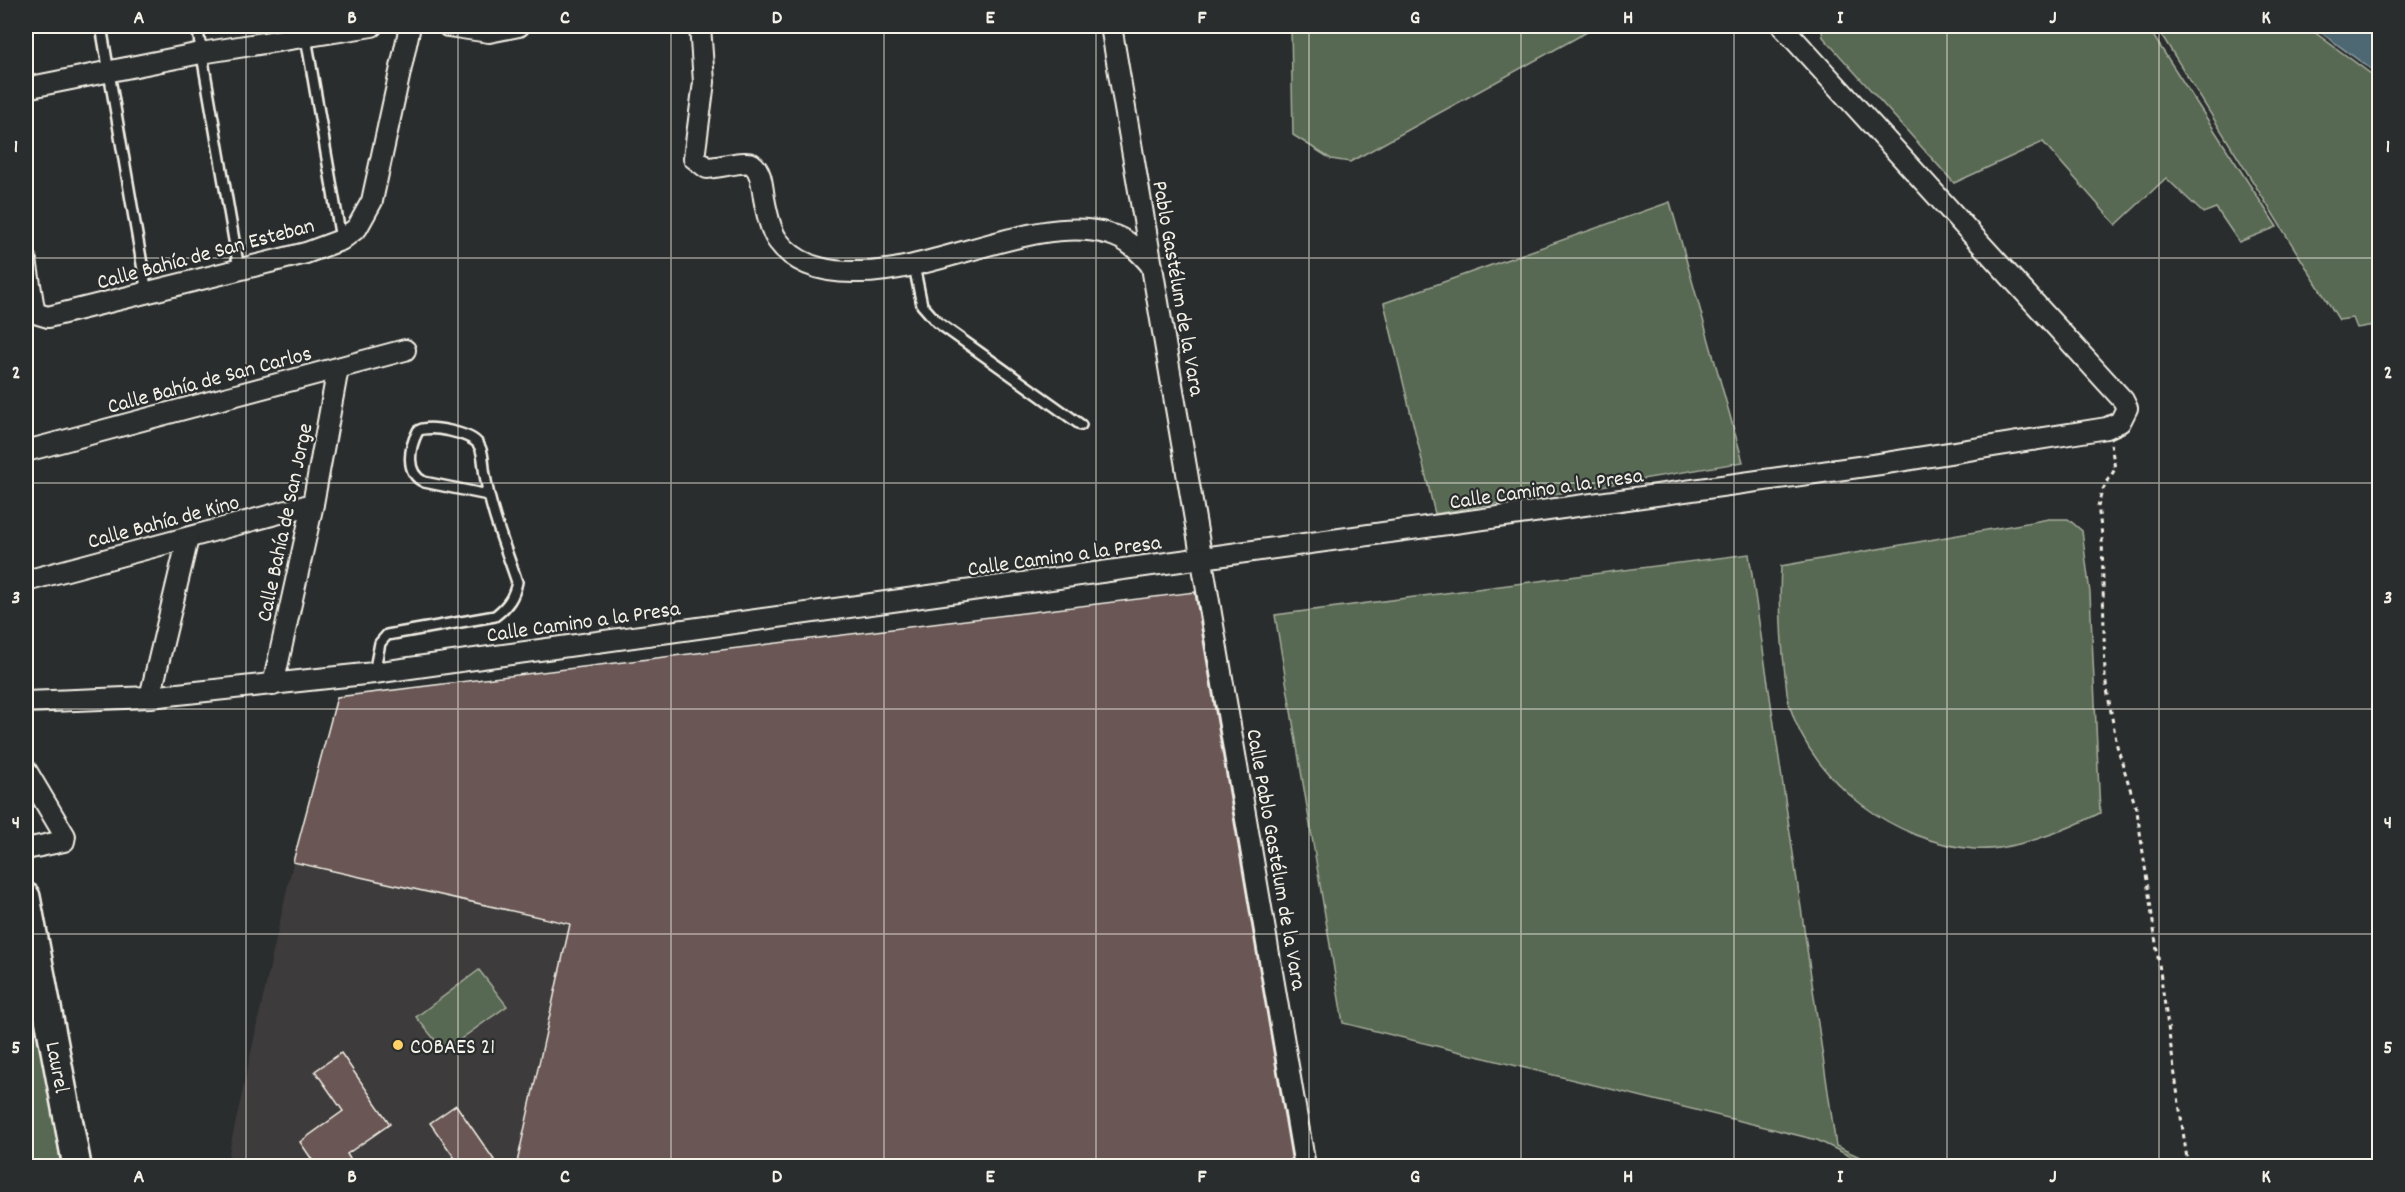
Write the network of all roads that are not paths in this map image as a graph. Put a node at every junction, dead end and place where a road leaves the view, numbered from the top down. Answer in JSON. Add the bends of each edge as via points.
{"nodes":[{"id":1,"x":101,"y":26,"type":"edge"},
{"id":2,"x":197,"y":26,"type":"edge"},
{"id":3,"x":372,"y":26,"type":"edge"},
{"id":4,"x":410,"y":26,"type":"edge"},
{"id":5,"x":448,"y":26,"type":"edge"},
{"id":6,"x":519,"y":26,"type":"edge"},
{"id":7,"x":700,"y":26,"type":"edge"},
{"id":8,"x":1110,"y":26,"type":"edge"},
{"id":9,"x":1782,"y":26,"type":"edge"},
{"id":10,"x":305,"y":31,"type":"edge"},
{"id":11,"x":201,"y":53,"type":"junction"},
{"id":12,"x":109,"y":71,"type":"junction"},
{"id":13,"x":26,"y":88,"type":"edge"},
{"id":14,"x":341,"y":240,"type":"junction"},
{"id":15,"x":26,"y":260,"type":"edge"},
{"id":16,"x":914,"y":266,"type":"junction"},
{"id":17,"x":1152,"y":266,"type":"junction"},
{"id":18,"x":239,"y":269,"type":"junction"},
{"id":19,"x":147,"y":293,"type":"junction"},
{"id":20,"x":405,"y":350,"type":"dead end"},
{"id":21,"x":338,"y":368,"type":"junction"},
{"id":22,"x":1081,"y":425,"type":"dead end"},
{"id":23,"x":26,"y":451,"type":"edge"},
{"id":24,"x":488,"y":495,"type":"junction"},
{"id":25,"x":313,"y":504,"type":"junction"},
{"id":26,"x":188,"y":538,"type":"junction"},
{"id":27,"x":1204,"y":559,"type":"junction"},
{"id":28,"x":26,"y":581,"type":"edge"},
{"id":29,"x":374,"y":673,"type":"junction"},
{"id":30,"x":273,"y":685,"type":"junction"},
{"id":31,"x":150,"y":696,"type":"junction"},
{"id":32,"x":26,"y":702,"type":"edge"},
{"id":33,"x":26,"y":770,"type":"edge"},
{"id":34,"x":26,"y":849,"type":"edge"},
{"id":35,"x":26,"y":897,"type":"edge"},
{"id":36,"x":77,"y":1167,"type":"edge"},
{"id":37,"x":1305,"y":1167,"type":"edge"}],
"edges":[{"from":1,"to":12,"type":"lane"},
{"from":2,"to":11,"type":"lane"},
{"from":3,"to":10,"type":"street"},
{"from":4,"to":14,"type":"street","name":"Calle Bahía de San Esteban","via":[[372,201],[357,228]]},
{"from":5,"to":6,"type":"street","via":[[489,32]]},
{"from":7,"to":16,"type":"street","via":[[704,82],[694,159],[707,168],[748,163],[754,166],[777,241],[806,263],[828,272]]},
{"from":8,"to":17,"type":"street","name":"Pablo Gastélum de la Vara"},
{"from":9,"to":27,"type":"street","name":"Calle Camino a la Presa","via":[[2123,400],[2127,408],[2120,422],[2107,428],[1880,464]]},
{"from":10,"to":11,"type":"street"},
{"from":10,"to":14,"type":"lane"},
{"from":11,"to":12,"type":"street"},
{"from":11,"to":18,"type":"lane"},
{"from":12,"to":13,"type":"street"},
{"from":12,"to":19,"type":"lane"},
{"from":14,"to":18,"type":"street","name":"Calle Bahía de San Esteban"},
{"from":15,"to":19,"type":"street","name":"Calle Bahía de San Esteban","via":[[38,315],[48,317]]},
{"from":16,"to":17,"type":"street","via":[[1006,240],[1082,229],[1110,234],[1133,244]]},
{"from":16,"to":22,"type":"lane","via":[[922,305],[937,322]]},
{"from":17,"to":27,"type":"street","name":"Pablo Gastélum de la Vara"},
{"from":18,"to":19,"type":"street","name":"Calle Bahía de San Esteban"},
{"from":20,"to":21,"type":"street","name":"Calle Bahía de San Carlos"},
{"from":21,"to":23,"type":"street","name":"Calle Bahía de San Carlos"},
{"from":21,"to":25,"type":"street","name":"Calle Bahía de San Jorge"},
{"from":24,"to":24,"type":"lane","via":[[415,477],[410,467],[418,431],[428,428],[462,434],[476,441]]},
{"from":24,"to":29,"type":"lane","via":[[517,582],[506,607],[495,616],[387,635],[380,643]]},
{"from":25,"to":26,"type":"street","name":"Calle Bahía de Kino"},
{"from":25,"to":30,"type":"street","name":"Calle Bahía de San Jorge"},
{"from":26,"to":28,"type":"street","name":"Calle Bahía de Kino"},
{"from":26,"to":31,"type":"street"},
{"from":27,"to":29,"type":"street","name":"Calle Camino a la Presa"},
{"from":27,"to":37,"type":"street","name":"Calle Pablo Gastélum de la Vara"},
{"from":29,"to":30,"type":"street","name":"Calle Camino a la Presa"},
{"from":30,"to":31,"type":"street","name":"Calle Camino a la Presa"},
{"from":31,"to":32,"type":"street","name":"Calle Camino a la Presa"},
{"from":33,"to":34,"type":"street","via":[[65,836],[59,844]]},
{"from":35,"to":36,"type":"street","name":"Laurel"}]}
